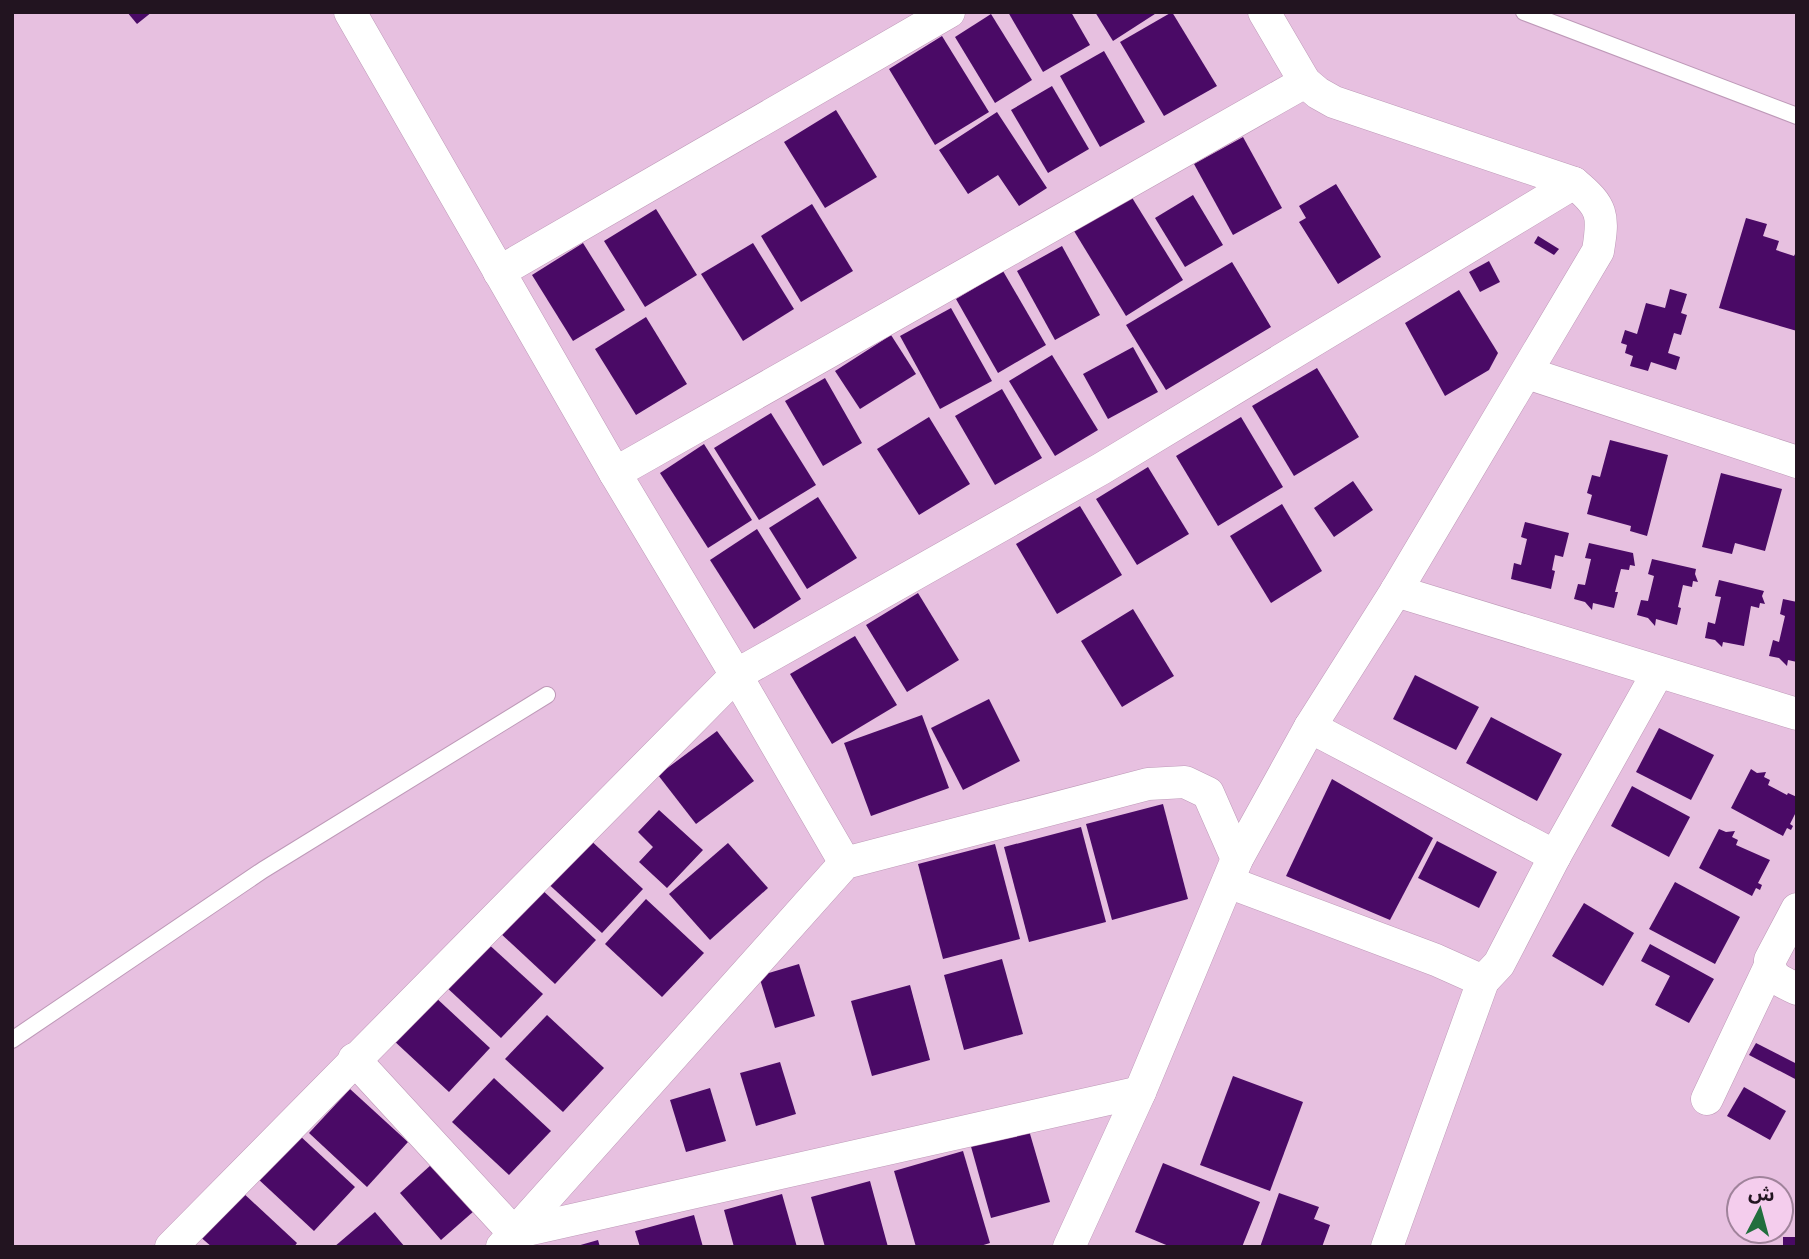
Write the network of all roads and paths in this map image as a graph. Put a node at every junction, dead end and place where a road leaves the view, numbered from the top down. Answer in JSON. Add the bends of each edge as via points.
{"nodes":[{"id":1,"x":349,"y":12,"type":"edge"},
{"id":2,"x":949,"y":12,"type":"edge"},
{"id":3,"x":1264,"y":12,"type":"edge"},
{"id":4,"x":1524,"y":12,"type":"edge"},
{"id":5,"x":1305,"y":82,"type":"junction"},
{"id":6,"x":1797,"y":116,"type":"edge"},
{"id":7,"x":1574,"y":183,"type":"junction"},
{"id":8,"x":499,"y":272,"type":"junction"},
{"id":9,"x":1527,"y":373,"type":"junction"},
{"id":10,"x":1797,"y":462,"type":"edge"},
{"id":11,"x":615,"y":473,"type":"junction"},
{"id":12,"x":1396,"y":591,"type":"junction"},
{"id":13,"x":1658,"y":672,"type":"junction"},
{"id":14,"x":736,"y":675,"type":"junction"},
{"id":15,"x":547,"y":695,"type":"dead end"},
{"id":16,"x":1797,"y":714,"type":"edge"},
{"id":17,"x":1310,"y":727,"type":"junction"},
{"id":18,"x":1555,"y":856,"type":"junction"},
{"id":19,"x":845,"y":863,"type":"junction"},
{"id":20,"x":1233,"y":870,"type":"junction"},
{"id":21,"x":1797,"y":909,"type":"edge"},
{"id":22,"x":1769,"y":968,"type":"junction"},
{"id":23,"x":1483,"y":981,"type":"junction"},
{"id":24,"x":1797,"y":989,"type":"edge"},
{"id":25,"x":12,"y":1040,"type":"edge"},
{"id":26,"x":354,"y":1059,"type":"junction"},
{"id":27,"x":1140,"y":1092,"type":"junction"},
{"id":28,"x":1707,"y":1099,"type":"dead end"},
{"id":29,"x":508,"y":1240,"type":"edge"},
{"id":30,"x":171,"y":1247,"type":"edge"},
{"id":31,"x":1069,"y":1247,"type":"edge"},
{"id":32,"x":1387,"y":1247,"type":"edge"}],
"edges":[{"from":1,"to":8,"type":"street"},
{"from":2,"to":8,"type":"street"},
{"from":3,"to":5,"type":"street"},
{"from":4,"to":6,"type":"lane"},
{"from":5,"to":7,"type":"street","via":[[1334,102]]},
{"from":5,"to":11,"type":"street"},
{"from":7,"to":9,"type":"street","via":[[1595,200],[1602,225],[1598,251]]},
{"from":7,"to":14,"type":"street","via":[[1101,469]]},
{"from":8,"to":11,"type":"street"},
{"from":9,"to":10,"type":"street"},
{"from":9,"to":12,"type":"street"},
{"from":11,"to":14,"type":"street"},
{"from":12,"to":13,"type":"street"},
{"from":12,"to":17,"type":"street"},
{"from":13,"to":16,"type":"street"},
{"from":13,"to":18,"type":"street"},
{"from":14,"to":19,"type":"street"},
{"from":14,"to":26,"type":"street"},
{"from":15,"to":25,"type":"lane","via":[[263,870]]},
{"from":17,"to":18,"type":"street"},
{"from":17,"to":20,"type":"street"},
{"from":18,"to":23,"type":"street","via":[[1499,964]]},
{"from":19,"to":20,"type":"street","via":[[1148,784],[1185,782],[1208,793]]},
{"from":19,"to":29,"type":"street"},
{"from":20,"to":23,"type":"street"},
{"from":20,"to":27,"type":"street"},
{"from":21,"to":22,"type":"street"},
{"from":22,"to":24,"type":"street","via":[[1774,977]]},
{"from":22,"to":28,"type":"street"},
{"from":23,"to":32,"type":"street"},
{"from":26,"to":29,"type":"street"},
{"from":26,"to":30,"type":"street"},
{"from":27,"to":29,"type":"street"},
{"from":27,"to":31,"type":"street"}]}
